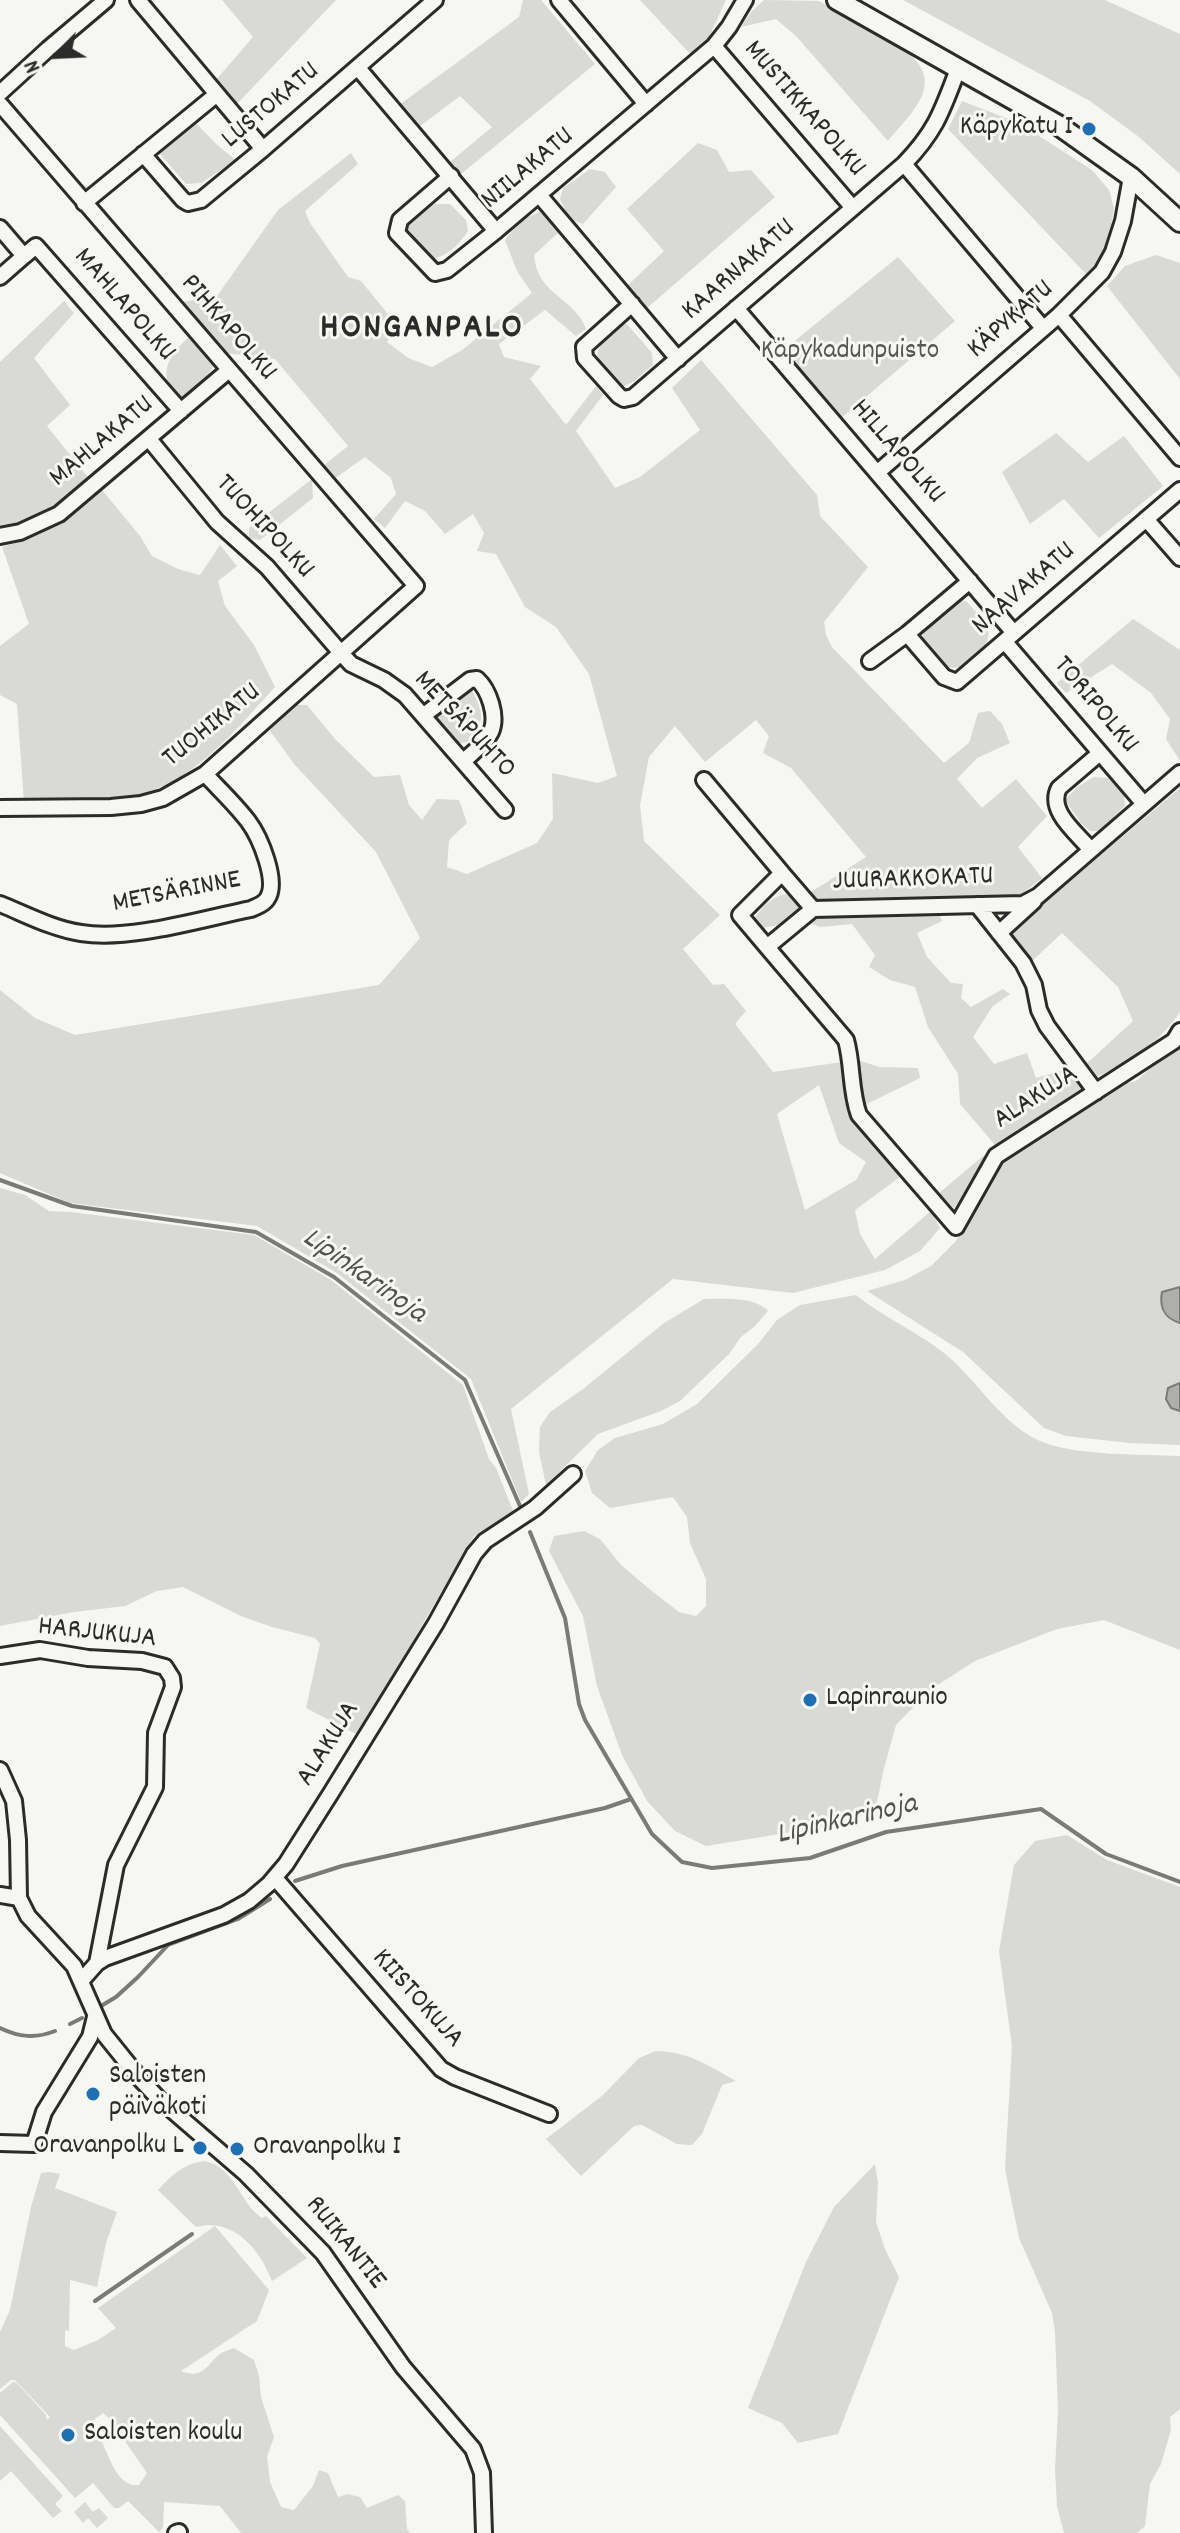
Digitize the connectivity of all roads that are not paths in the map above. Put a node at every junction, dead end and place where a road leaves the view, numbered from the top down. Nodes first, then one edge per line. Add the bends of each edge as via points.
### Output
1 (106, 0) edge
2 (138, 0) edge
3 (435, 0) edge
4 (559, 0) edge
5 (745, 0) edge
6 (837, 0) edge
7 (714, 46) junction
8 (358, 68) junction
9 (958, 69) junction
10 (0, 93) edge
11 (217, 94) junction
12 (0, 104) edge
13 (646, 104) junction
14 (263, 149) junction
15 (143, 154) junction
16 (904, 164) junction
17 (451, 176) junction
18 (1131, 177) junction
19 (540, 196) junction
20 (84, 203) junction
21 (853, 208) junction
22 (1180, 222) edge
23 (0, 228) edge
24 (496, 231) junction
25 (24, 256) junction
26 (0, 277) edge
27 (632, 304) junction
28 (736, 308) junction
29 (1059, 315) junction
30 (1043, 328) junction
31 (678, 359) junction
32 (229, 370) junction
33 (181, 411) junction
34 (149, 439) junction
35 (1180, 458) edge
36 (878, 472) junction
37 (1180, 490) edge
38 (1146, 519) junction
39 (0, 536) edge
40 (1180, 558) edge
41 (970, 581) junction
42 (416, 586) joint
43 (907, 634) junction
44 (1010, 637) junction
45 (341, 653) junction
46 (870, 661) dead end
47 (424, 715) junction
48 (1100, 753) junction
49 (464, 761) junction
50 (1180, 773) edge
51 (205, 774) junction
52 (704, 780) dead end
53 (1144, 804) junction
54 (0, 808) edge
55 (505, 810) dead end
56 (1091, 850) junction
57 (782, 873) junction
58 (1038, 896) junction
59 (0, 904) edge
60 (977, 905) junction
61 (813, 909) junction
62 (999, 933) junction
63 (767, 947) junction
64 (1177, 1036) edge
65 (1096, 1092) junction
66 (573, 1474) dead end
67 (0, 1656) edge
68 (0, 1770) edge
69 (275, 1878) junction
70 (0, 1895) edge
71 (19, 1898) junction
72 (97, 1963) junction
73 (82, 1980) junction
74 (95, 2017) junction
75 (549, 2114) dead end
76 (0, 2143) edge
77 (484, 2533) edge

1 - 10 street
2 - 11 street
3 - 8 street, LUSTOKATU
4 - 13 street
5 - 7 street, NIILAKATU
6 - 9 street
7 - 13 street, NIILAKATU
7 - 21 street, MUSTIKKAPOLKU
8 - 14 street, LUSTOKATU
8 - 17 street
9 - 16 street, KAARNAKATU via 935,127
9 - 18 street via 1058,125
11 - 14 street
11 - 15 street
12 - 20 street, PIHKAPOLKU
13 - 19 street, NIILAKATU
14 - 15 street, LUSTOKATU via 201,200 188,203
15 - 20 street
16 - 21 street, KAARNAKATU
16 - 30 street
17 - 24 street
17 - 24 street, NIILAKATU via 400,220 397,233 429,269 441,273
18 - 22 street
18 - 29 street, KÄPYKATU via 1113,252 1102,272
19 - 24 street, NIILAKATU
19 - 27 street
20 - 32 street, PIHKAPOLKU
21 - 28 street, KAARNAKATU
23 - 25 street
25 - 26 street
25 - 33 street, MAHLAPOLKU via 36,246
27 - 31 street
27 - 31 street, KAARNAKATU via 586,343 585,358 624,399
28 - 31 street, KAARNAKATU
28 - 36 street, HILLAPOLKU
29 - 30 street, KÄPYKATU
29 - 35 street
30 - 36 street, KÄPYKATU
32 - 33 street, MAHLAKATU
32 - 42 street, PIHKAPOLKU
33 - 34 street, MAHLAKATU
34 - 39 street, MAHLAKATU via 59,514
34 - 45 street, TUOHIPOLKU via 217,522 267,567
36 - 41 street, HILLAPOLKU
37 - 38 street, NAAVAKATU
38 - 40 street
38 - 44 street, NAAVAKATU
41 - 43 street
41 - 44 street, HILLAPOLKU
42 - 45 street, TUOHIKATU
43 - 44 street, NAAVAKATU via 944,677 957,682
43 - 46 street
44 - 48 street, TORIPOLKU
45 - 47 street, METSÄPUHTO via 405,695
45 - 51 street, TUOHIKATU
47 - 49 street, METSÄPUHTO
47 - 49 street via 470,680 484,686 493,718 491,732
48 - 53 street, TORIPOLKU
48 - 56 street via 1055,796 1058,810
49 - 55 street, METSÄPUHTO
50 - 53 street, JUURAKKOKATU
51 - 54 street, TUOHIKATU via 141,804
51 - 59 street, METSÄRINNE via 250,823 265,854 272,884 264,903 111,934 80,933
52 - 57 street
53 - 56 street, JUURAKKOKATU
56 - 58 street, JUURAKKOKATU
57 - 61 street
57 - 63 street via 740,915
58 - 60 street, JUURAKKOKATU via 1023,904
58 - 62 street
60 - 61 street, JUURAKKOKATU
60 - 62 street
61 - 63 street, JUURAKKOKATU
62 - 65 street via 1029,974 1047,1026
63 - 65 street, ALAKUJA via 846,1040 859,1115 956,1227 996,1156
64 - 65 street, ALAKUJA
66 - 69 street, ALAKUJA via 474,1554
67 - 72 street, HARJUKUJA via 40,1650 142,1661 165,1667 172,1678 156,1733 155,1787 116,1865
68 - 71 street via 17,1820
69 - 72 street, ALAKUJA via 224,1915
69 - 75 street, KIISTOKUJA via 441,2069
70 - 71 street
71 - 73 street, RUIKANTIE
72 - 73 street, ALAKUJA
73 - 74 street, RUIKANTIE
74 - 76 street via 90,2037 44,2112 34,2144
74 - 77 street, RUIKANTIE via 150,2090 256,2184 323,2253 403,2367 473,2449 483,2482

